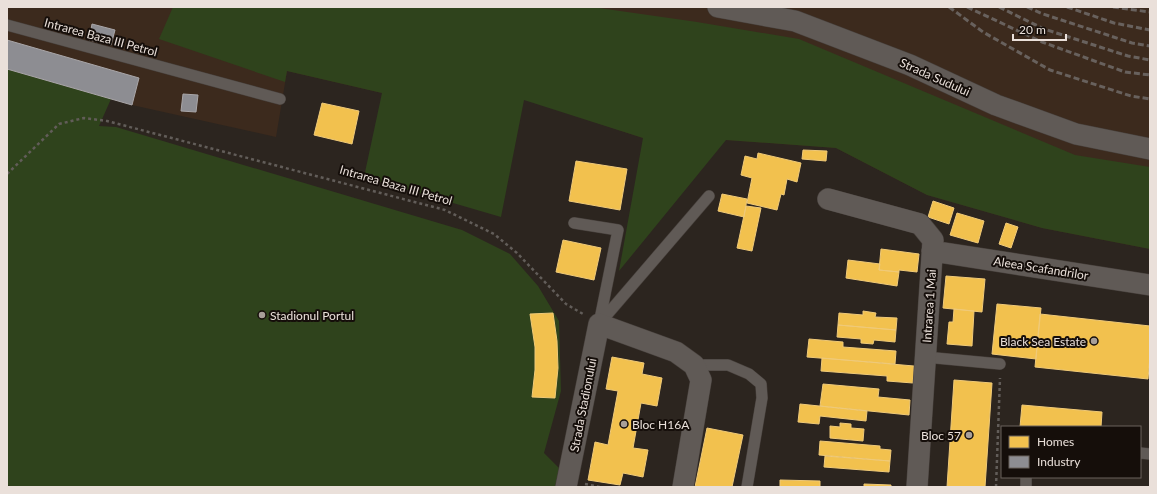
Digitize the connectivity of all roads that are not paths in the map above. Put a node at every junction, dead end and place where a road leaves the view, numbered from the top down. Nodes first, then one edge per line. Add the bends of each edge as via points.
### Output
1 (718, 7) edge
2 (7, 25) edge
3 (280, 99) dead end
4 (1150, 149) edge
5 (709, 196) dead end
6 (828, 199) dead end
7 (574, 223) dead end
8 (932, 252) junction
9 (1150, 285) edge
10 (599, 324) junction
11 (925, 357) junction
12 (1000, 364) road end
13 (694, 365) junction
14 (566, 487) edge
15 (683, 487) edge
16 (747, 487) edge
17 (917, 487) edge

1 - 4 street, Strada Sudului via 795,21 910,65 996,105 1076,134
2 - 3 lane, Intrarea Baza III Petrol
5 - 10 lane
6 - 8 street, Intrarea 1 Mai via 920,224 933,240
7 - 10 lane via 618,230
8 - 9 street, Aleea Scafandrilor
8 - 11 street, Intrarea 1 Mai
10 - 13 street via 676,352
10 - 14 street, Strada Stadionului
11 - 12 lane
11 - 17 street, Intrarea 1 Mai
13 - 15 street via 701,380
13 - 16 lane via 728,365 748,374 761,384 762,398

